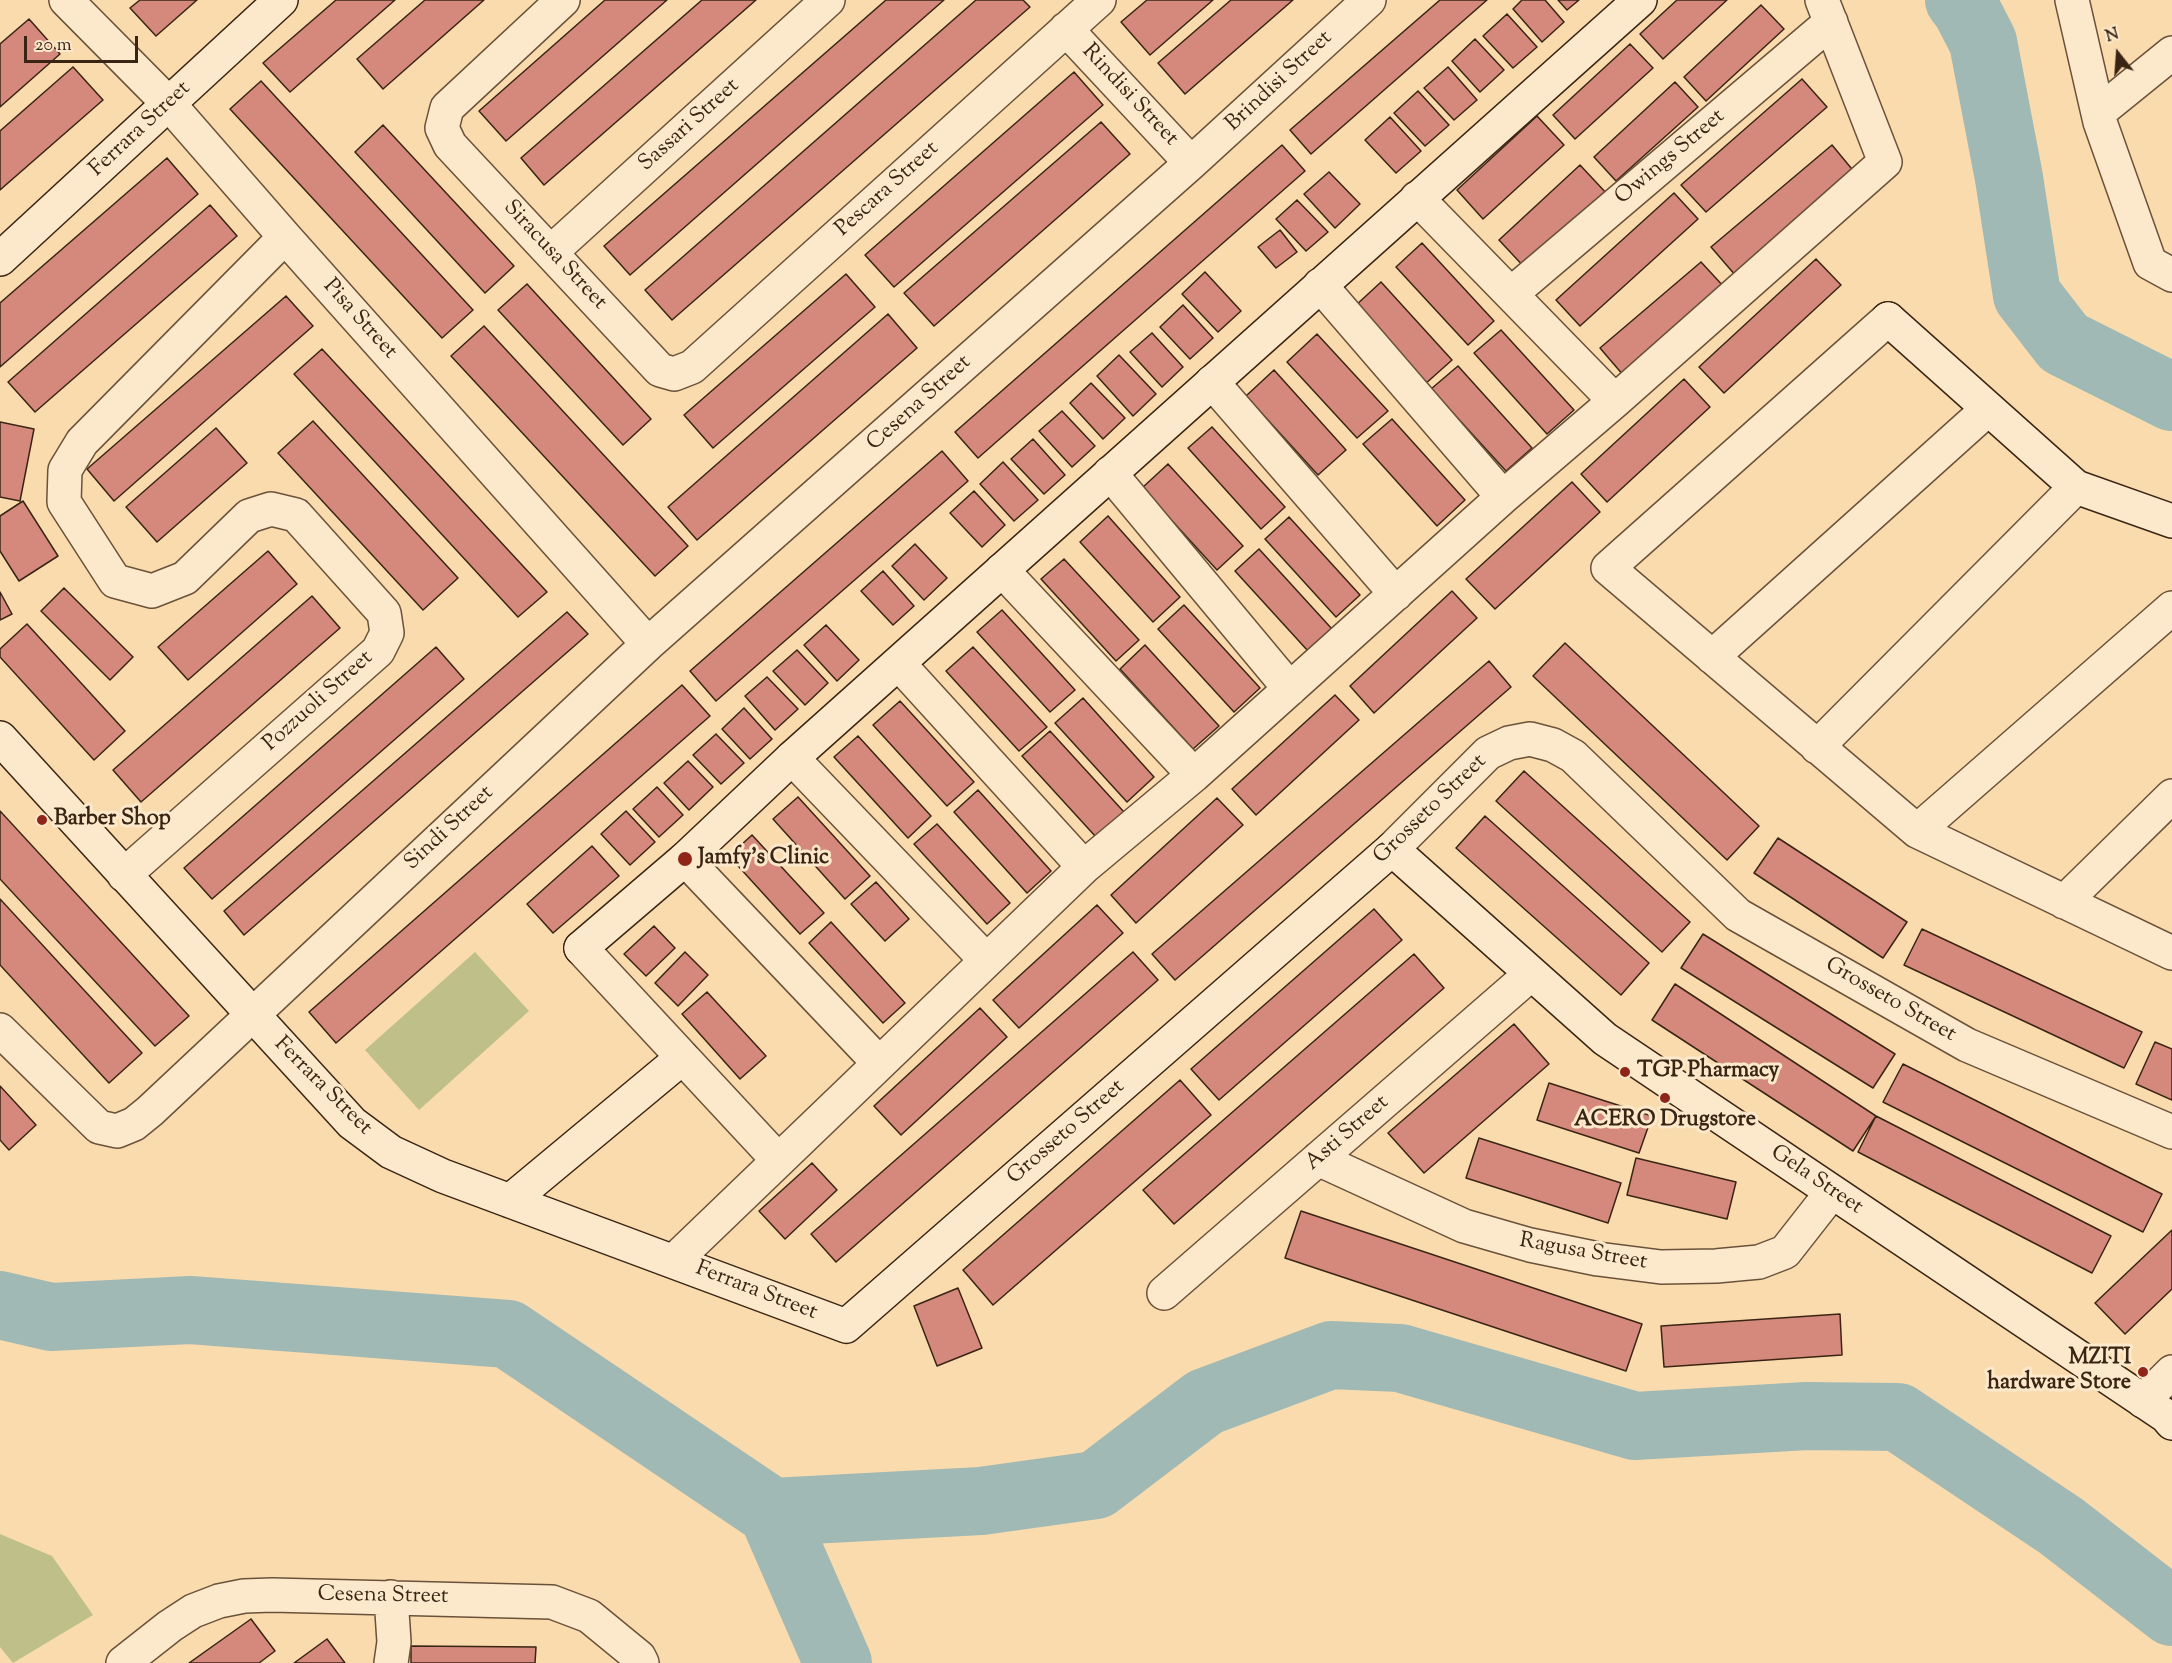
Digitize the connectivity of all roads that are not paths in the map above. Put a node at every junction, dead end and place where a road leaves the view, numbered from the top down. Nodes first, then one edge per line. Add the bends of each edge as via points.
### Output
1 (66, 0) edge
2 (281, 0) edge
3 (563, 0) edge
4 (828, 0) edge
5 (1099, 0) edge
6 (1369, 0) edge
7 (1640, 0) edge
8 (2072, 0) edge
9 (1826, 11) edge
10 (1066, 29) junction
11 (2172, 53) edge
12 (169, 104) junction
13 (2098, 113) junction
14 (1191, 163) junction
15 (1417, 198) junction
16 (285, 237) junction
17 (551, 252) junction
18 (0, 259) edge
19 (2165, 261) edge
20 (1320, 285) junction
21 (1511, 294) junction
22 (674, 374) joint
23 (1212, 382) junction
24 (1615, 401) junction
25 (1988, 409) junction
26 (1110, 473) junction
27 (2076, 487) junction
28 (1503, 497) junction
29 (2172, 521) edge
30 (1002, 570) junction
31 (1396, 594) junction
32 (2172, 608) edge
33 (648, 644) junction
34 (1712, 657) junction
35 (899, 664) junction
36 (1290, 689) junction
37 (0, 738) edge
38 (1817, 747) junction
39 (792, 758) junction
40 (1194, 775) junction
41 (2172, 796) edge
42 (1917, 831) junction
43 (1392, 849) junction
44 (685, 859) junction
45 (1083, 867) junction
46 (124, 875) junction
47 (2064, 902) junction
48 (2172, 952) edge
49 (986, 960) junction
50 (1531, 974) junction
51 (251, 1014) junction
52 (0, 1030) edge
53 (682, 1058) junction
54 (878, 1062) junction
55 (2172, 1132) edge
56 (1318, 1159) junction
57 (778, 1160) junction
58 (1832, 1192) junction
59 (510, 1201) junction
60 (674, 1261) junction
61 (1164, 1293) dead end
62 (846, 1326) joint
63 (2172, 1372) edge
64 (2142, 1401) junction
65 (2172, 1423) edge
66 (391, 1597) junction
67 (123, 1663) edge
68 (391, 1663) edge
69 (642, 1663) edge

1 - 12 street, Pisa Street
2 - 12 street, Ferrara Street
3 - 17 street, Siracusa Street via 447,108 442,128 450,146
4 - 17 street, Sassari Street
5 - 10 street, Pescara Street
6 - 14 street, Brindisi Street
7 - 15 street
8 - 13 street
9 - 21 street, Owings Street
9 - 24 street via 1885,162
10 - 14 street, Rindisi Street
10 - 22 street, Pescara Street via 692,367
11 - 13 street
12 - 16 street, Pisa Street
12 - 18 street, Ferrara Street
13 - 19 street
14 - 33 street, Cesena Street
15 - 20 street
15 - 21 street
16 - 33 street, Pisa Street
16 - 46 street, Pozzuoli Street via 82,442 65,470 64,502 114,581 152,591 184,578 249,516 271,509 296,515 384,613 387,633 378,651
17 - 22 street, Siracusa Street via 660,370
20 - 23 street
20 - 28 street
21 - 24 street
23 - 26 street
23 - 31 street
24 - 28 street
25 - 27 street
25 - 34 street
25 - 34 street via 1888,319 1608,568
26 - 30 street
26 - 36 street
27 - 29 street
27 - 38 street
28 - 31 street
30 - 35 street
30 - 40 street
31 - 36 street
32 - 42 street
33 - 51 street, Sindi Street
34 - 38 street
35 - 39 street
35 - 45 street
36 - 40 street
37 - 46 street, Ferrara Street
38 - 42 street
39 - 44 street
39 - 49 street
40 - 45 street
41 - 47 street
42 - 47 street
43 - 50 street, Gela Street
43 - 55 street, Grosseto Street via 1488,753 1509,742 1530,740 1554,745 1574,756 1738,915 1967,1045
43 - 62 street, Grosseto Street
44 - 53 street via 581,948
44 - 54 street
45 - 49 street
46 - 51 street, Ferrara Street
47 - 48 street
49 - 54 street
50 - 56 street, Asti Street
50 - 58 street, Gela Street via 1605,1039
51 - 52 street via 150,1111 117,1131 99,1126
51 - 59 street, Ferrara Street via 352,1123 391,1152
53 - 57 street
53 - 59 street
54 - 57 street
56 - 58 street, Ragusa Street via 1464,1226 1530,1245 1661,1267 1760,1262 1785,1252
56 - 61 street, Asti Street
57 - 60 street
58 - 64 street, Gela Street
59 - 60 street, Ferrara Street
60 - 62 street, Ferrara Street
63 - 64 street
64 - 65 street, Gela Street
66 - 67 street, Cesena Street via 272,1595 219,1601 177,1621
66 - 68 street
66 - 69 street, Cesena Street via 552,1602 589,1616

